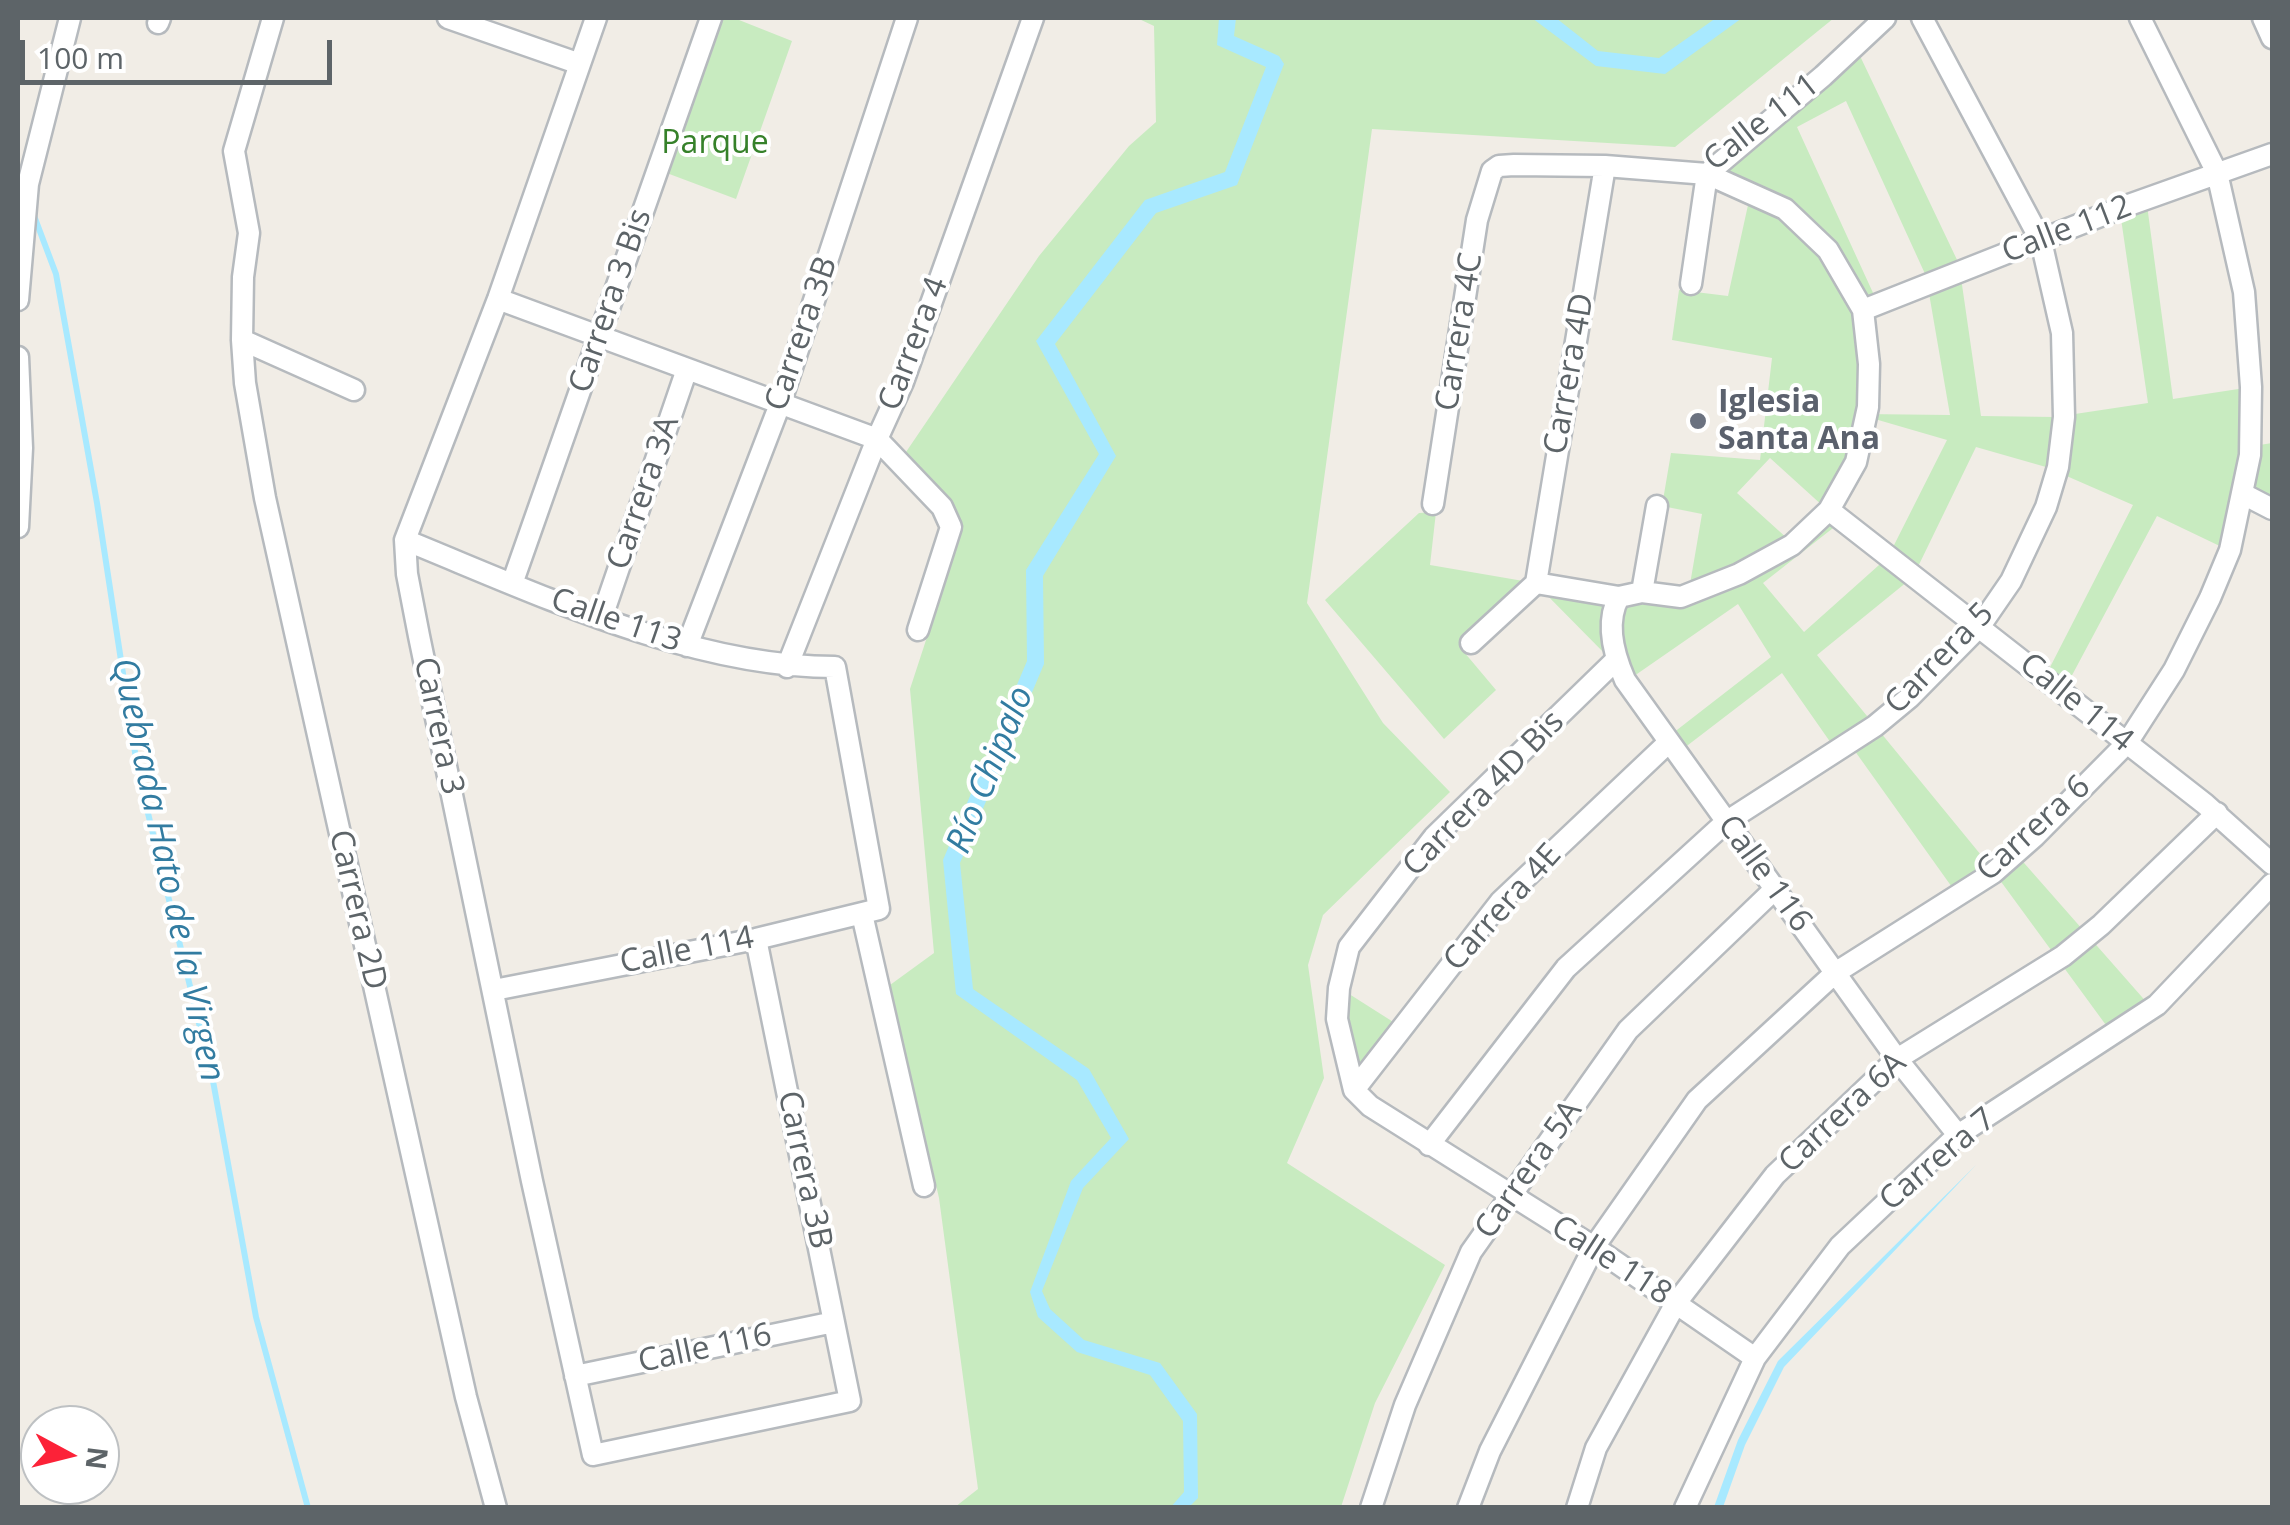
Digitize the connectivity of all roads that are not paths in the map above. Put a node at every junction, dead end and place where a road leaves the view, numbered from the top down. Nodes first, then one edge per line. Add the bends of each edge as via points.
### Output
1 (70, 18) edge
2 (273, 18) edge
3 (448, 18) edge
4 (596, 18) edge
5 (710, 18) edge
6 (906, 18) edge
7 (1033, 18) edge
8 (1885, 18) edge
9 (1922, 18) edge
10 (2140, 18) edge
11 (2263, 18) edge
12 (2272, 38) edge
13 (580, 64) junction
14 (2272, 154) edge
15 (1498, 166) joint
16 (1605, 166) junction
17 (2217, 173) junction
18 (1707, 174) junction
19 (2041, 241) junction
20 (1692, 284) dead end
21 (18, 300) edge
22 (498, 300) junction
23 (1864, 310) junction
24 (598, 336) junction
25 (242, 340) junction
26 (18, 357) edge
27 (687, 370) junction
28 (354, 390) dead end
29 (780, 404) junction
30 (876, 439) junction
31 (2272, 451) edge
32 (2250, 455) junction
33 (2243, 494) junction
34 (1433, 504) dead end
35 (1656, 506) dead end
36 (2272, 509) edge
37 (1828, 510) junction
38 (18, 526) edge
39 (406, 540) junction
40 (1536, 583) junction
41 (512, 584) junction
42 (1642, 592) junction
43 (1618, 596) junction
44 (602, 616) junction
45 (1980, 626) junction
46 (918, 630) dead end
47 (1471, 643) dead end
48 (687, 646) junction
49 (1616, 660) junction
50 (787, 667) junction
51 (1669, 742) junction
52 (2127, 744) junction
53 (2216, 814) junction
54 (1726, 822) junction
55 (2272, 864) edge
56 (2272, 884) edge
57 (1775, 889) junction
58 (871, 911) junction
59 (756, 939) junction
60 (1835, 972) junction
61 (494, 990) junction
62 (1897, 1059) junction
63 (1354, 1090) junction
64 (1958, 1135) junction
65 (1429, 1145) junction
66 (924, 1186) dead end
67 (1509, 1196) junction
68 (1594, 1247) junction
69 (1676, 1303) junction
70 (834, 1322) junction
71 (1755, 1358) junction
72 (575, 1376) junction
73 (593, 1455) joint
74 (496, 1508) edge
75 (1372, 1508) edge
76 (1468, 1508) edge
77 (1577, 1508) edge
78 (1685, 1508) edge

1 - 21 street via 28,184
2 - 25 street, Carrera 2D via 234,151 250,233
3 - 13 street
4 - 13 street, Carrera 3
5 - 24 street, Carrera 3 Bis
6 - 29 street, Carrera 3B
7 - 30 street, Carrera 4 via 903,382
8 - 18 street, Calle 111
9 - 19 street, Carrera 5
10 - 17 street, Carrera 6
11 - 12 street
13 - 22 street, Carrera 3
14 - 17 street, Calle 112
15 - 16 street, Calle 111
15 - 34 street, Carrera 4C via 1486,181 1477,220
16 - 18 street, Calle 111
16 - 40 street, Carrera 4D
17 - 19 street, Calle 112
17 - 32 street, Carrera 6 via 2244,292
18 - 20 street
18 - 23 street via 1785,209 1828,250
19 - 23 street, Calle 112
19 - 45 street, Carrera 5 via 2062,333 2058,467 2012,581
22 - 24 street
22 - 39 street, Carrera 3
23 - 37 street via 1867,423 1856,462
24 - 27 street
24 - 41 street, Carrera 3 Bis
25 - 28 street
25 - 74 street, Carrera 2D via 265,498
26 - 38 street
27 - 29 street
27 - 44 street, Carrera 3A
29 - 30 street
29 - 48 street, Carrera 3B
30 - 46 street via 942,507 952,527
30 - 50 street, Carrera 4
31 - 32 street
32 - 33 street, Carrera 6
33 - 36 street
33 - 52 street, Carrera 6 via 2210,598
35 - 42 street
37 - 42 street via 1792,545 1739,574 1681,597
37 - 45 street, Calle 114
39 - 41 street, Calle 113
39 - 61 street, Carrera 3 via 410,589
40 - 43 street
40 - 47 street
41 - 44 street, Calle 113
42 - 43 street
43 - 49 street, Calle 116 via 1612,608
44 - 48 street, Calle 113
45 - 52 street, Calle 114
45 - 54 street, Carrera 5 via 1874,726
48 - 50 street, Calle 113
49 - 51 street, Calle 116
49 - 63 street, Carrera 4D Bis via 1434,837 1349,947 1337,1019
50 - 58 street, Calle 113 via 836,667
51 - 54 street, Calle 116
51 - 63 street, Carrera 4E via 1500,901
52 - 53 street, Calle 114
52 - 60 street, Carrera 6 via 1993,872
53 - 55 street, Calle 114
53 - 62 street, Carrera 6A via 2063,956
54 - 57 street, Calle 116
54 - 65 street, Carrera 5 via 1566,968
56 - 64 street, Carrera 7 via 2157,1006
57 - 60 street, Calle 116
57 - 67 street, Carrera 5A via 1628,1030
58 - 59 street, Calle 114
58 - 66 street
59 - 61 street, Calle 114
59 - 70 street, Carrera 3B
60 - 62 street, Calle 116
60 - 68 street, Carrera 6 via 1697,1100
61 - 72 street, Carrera 3
62 - 64 street, Calle 116
62 - 69 street, Carrera 6A via 1775,1175
63 - 65 street, Calle 118
64 - 71 street, Carrera 7 via 1840,1246
65 - 67 street, Calle 118
67 - 68 street, Calle 118
67 - 75 street, Carrera 5A via 1471,1252 1405,1405
68 - 69 street, Calle 118
68 - 76 street, Carrera 6
69 - 71 street, Calle 118
69 - 77 street, Carrera 6A via 1596,1448
70 - 72 street, Calle 116
70 - 73 street, Carrera 3B via 850,1401
71 - 78 street, Carrera 7
72 - 73 street, Carrera 3

